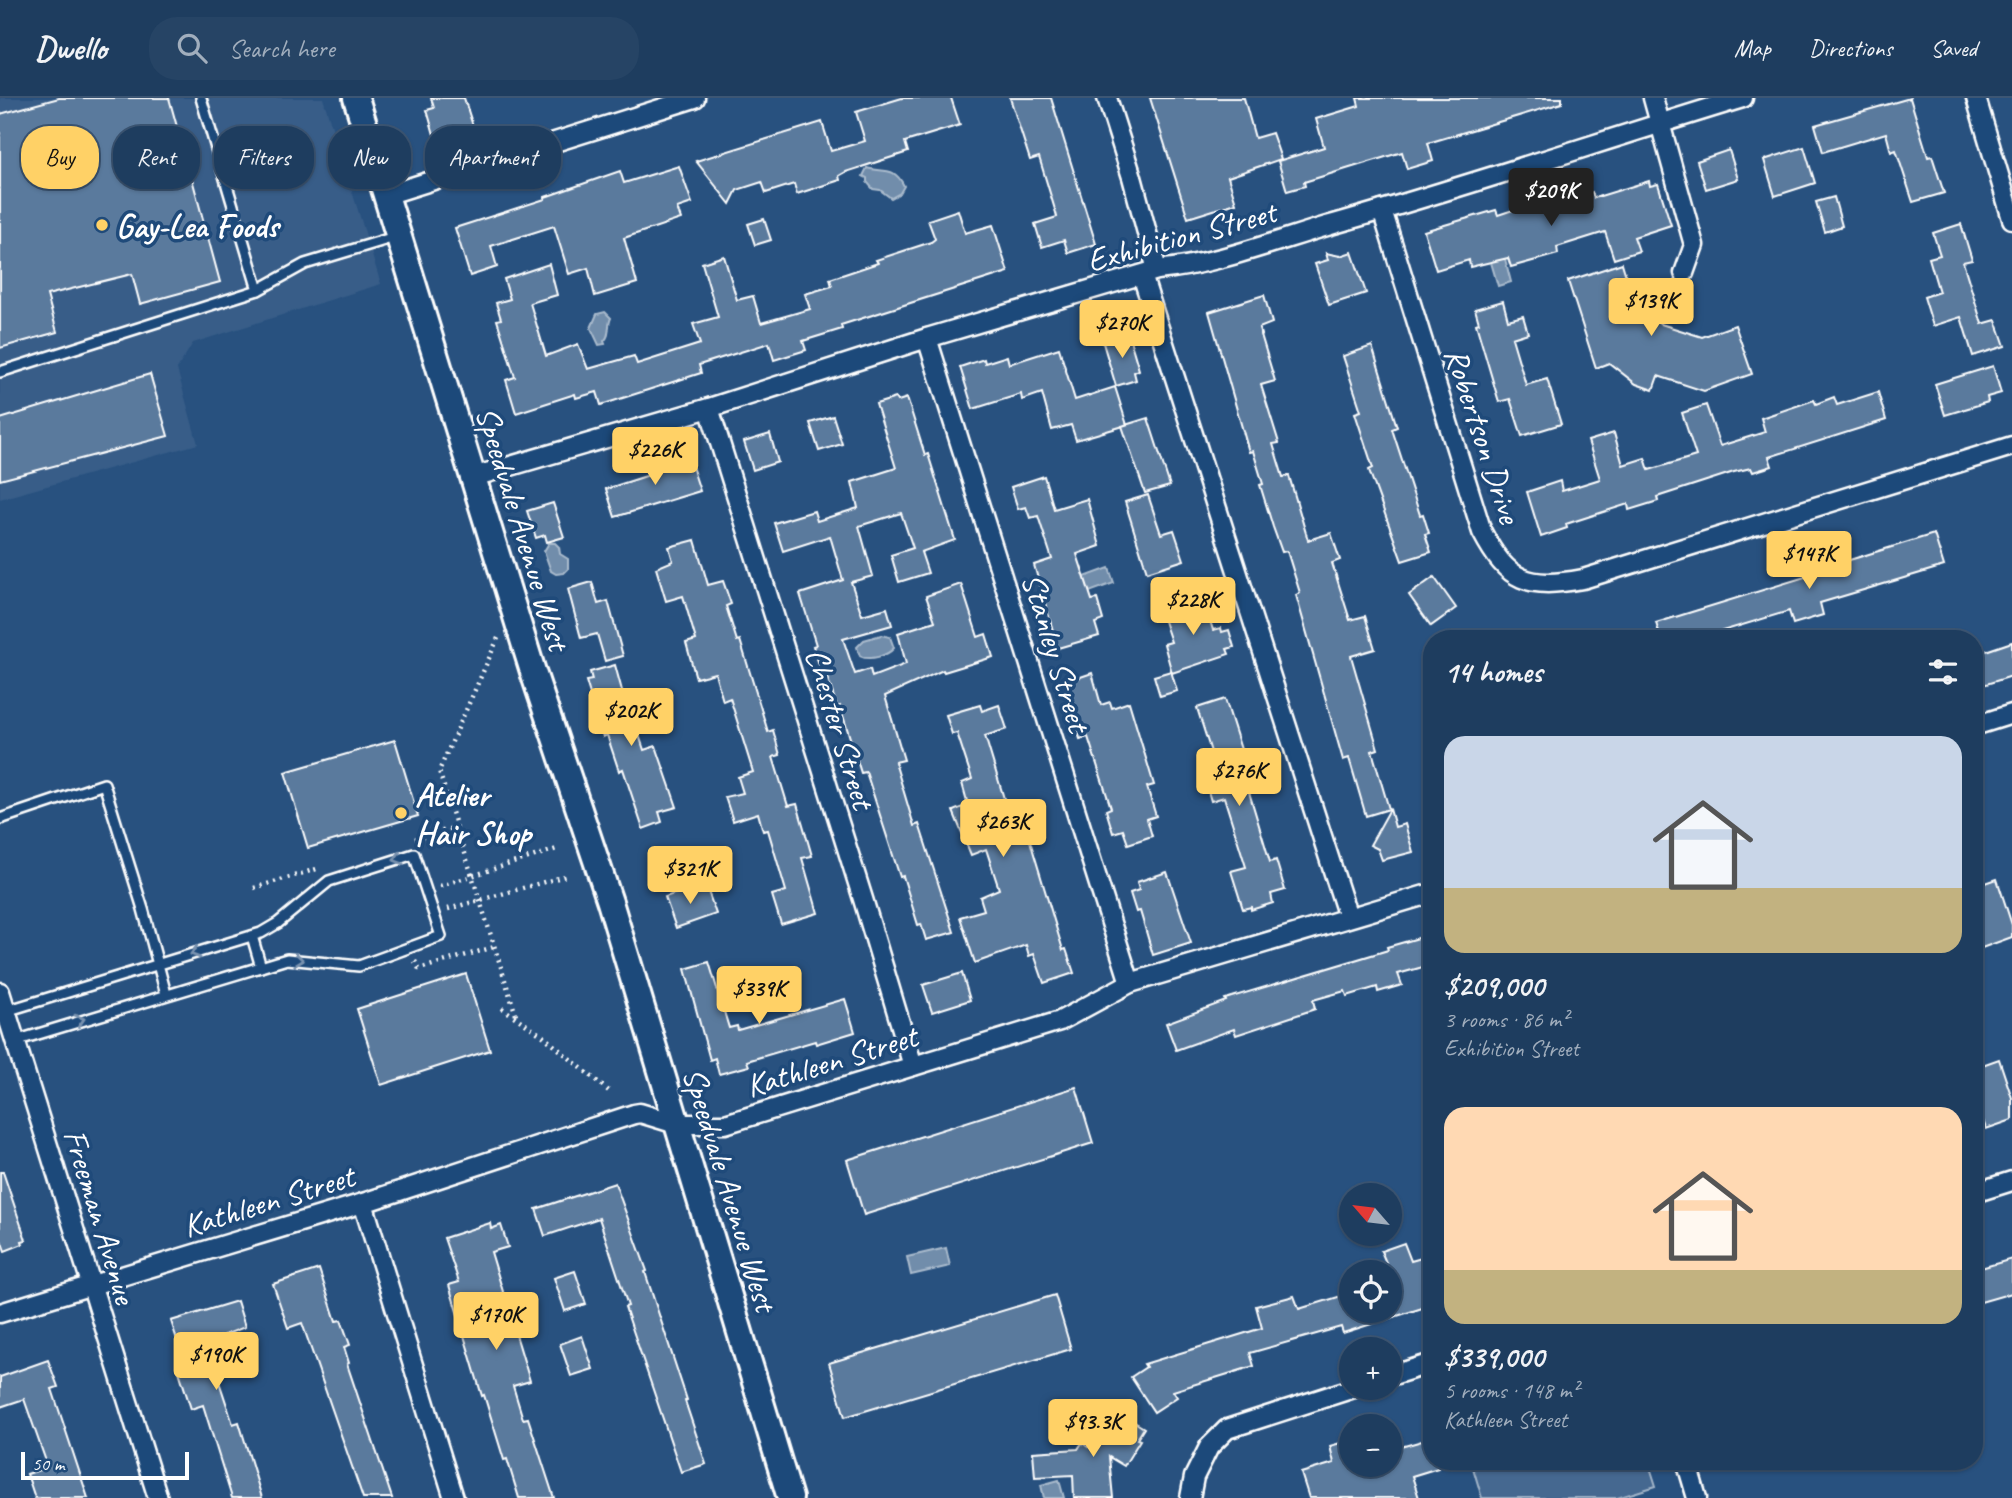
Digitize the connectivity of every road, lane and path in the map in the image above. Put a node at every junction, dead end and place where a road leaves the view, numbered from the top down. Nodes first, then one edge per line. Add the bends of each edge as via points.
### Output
1 (201, 98) edge
2 (356, 98) edge
3 (695, 98) edge
4 (1107, 98) edge
5 (1653, 98) edge
6 (1742, 98) edge
7 (1976, 98) edge
8 (1660, 122) junction
9 (386, 195) junction
10 (1382, 210) junction
11 (2012, 219) edge
12 (400, 235) junction
13 (1149, 272) junction
14 (1684, 273) dead end
15 (258, 290) junction
16 (927, 338) junction
17 (0, 372) edge
18 (709, 408) junction
19 (2012, 446) edge
20 (473, 477) junction
21 (513, 606) junction
22 (2012, 714) edge
23 (1983, 723) edge
24 (0, 819) edge
25 (560, 848) dead end
26 (569, 875) dead end
27 (472, 877) junction
28 (426, 891) junction
29 (1423, 896) edge
30 (480, 900) junction
31 (434, 913) junction
32 (1348, 917) junction
33 (252, 936) junction
34 (494, 947) junction
35 (409, 948) junction
36 (157, 964) junction
37 (261, 967) junction
38 (1130, 983) junction
39 (0, 992) edge
40 (166, 994) junction
41 (502, 1008) dead end
42 (6, 1010) junction
43 (517, 1018) junction
44 (15, 1041) junction
45 (913, 1066) junction
46 (611, 1093) dead end
47 (676, 1124) junction
48 (2012, 1181) edge
49 (1983, 1190) edge
50 (363, 1203) junction
51 (91, 1283) junction
52 (0, 1313) edge
53 (1423, 1366) edge
54 (1402, 1372) edge
55 (1339, 1393) edge
56 (1689, 1470) edge
57 (158, 1498) edge
58 (454, 1498) edge
59 (790, 1498) edge
60 (1190, 1498) edge
61 (1697, 1498) edge

1 - 15 lane
2 - 9 main road, Speedvale Avenue West
3 - 9 street
4 - 13 street via 1132,177
5 - 8 street
6 - 8 street, Exhibition Street
7 - 11 street
8 - 10 street, Exhibition Street
8 - 14 street via 1694,245
9 - 12 main road, Speedvale Avenue West
10 - 13 street, Exhibition Street via 1242,251
10 - 19 street, Robertson Drive via 1482,531 1510,572 1529,580 1550,585 1583,579
12 - 15 lane via 305,264
12 - 20 main road, Speedvale Avenue West
13 - 16 street, Exhibition Street
13 - 32 street
15 - 17 lane
16 - 18 street, Exhibition Street
16 - 38 street, Stanley Street
18 - 20 street, Exhibition Street
18 - 45 street, Chester Street
20 - 21 main road, Speedvale Avenue West
21 - 27 path via 439,771
21 - 47 main road, Speedvale Avenue West via 610,902
22 - 23 street
24 - 36 lane via 104,785
25 - 27 path
26 - 30 path
27 - 28 path
27 - 30 path
28 - 31 lane
28 -> 33 lane via 414,854 329,881 278,923
29 - 32 street, Kathleen Street
30 - 31 path
30 - 34 path
31 - 35 lane via 441,936
32 - 38 street, Kathleen Street
33 -> 36 lane
33 - 37 lane
34 - 35 path via 419,969
34 - 43 path
37 -> 35 lane via 287,959 359,966
36 - 40 lane
36 - 42 lane
37 - 40 lane
38 - 45 street, Kathleen Street via 1060,1021
39 - 42 street, Freeman Avenue
44 -> 40 lane
41 - 43 path
42 - 44 street, Freeman Avenue
43 - 46 path
44 - 51 street, Freeman Avenue
45 - 47 street, Kathleen Street via 724,1124
47 - 50 street, Kathleen Street via 634,1114
47 - 59 main road, Speedvale Avenue West
48 - 49 street
50 - 51 street, Kathleen Street
50 - 58 street
51 - 52 street, Kathleen Street
51 - 57 street, Freeman Avenue
53 - 54 street
55 - 60 street via 1227,1429 1209,1447 1194,1477
56 - 61 street

